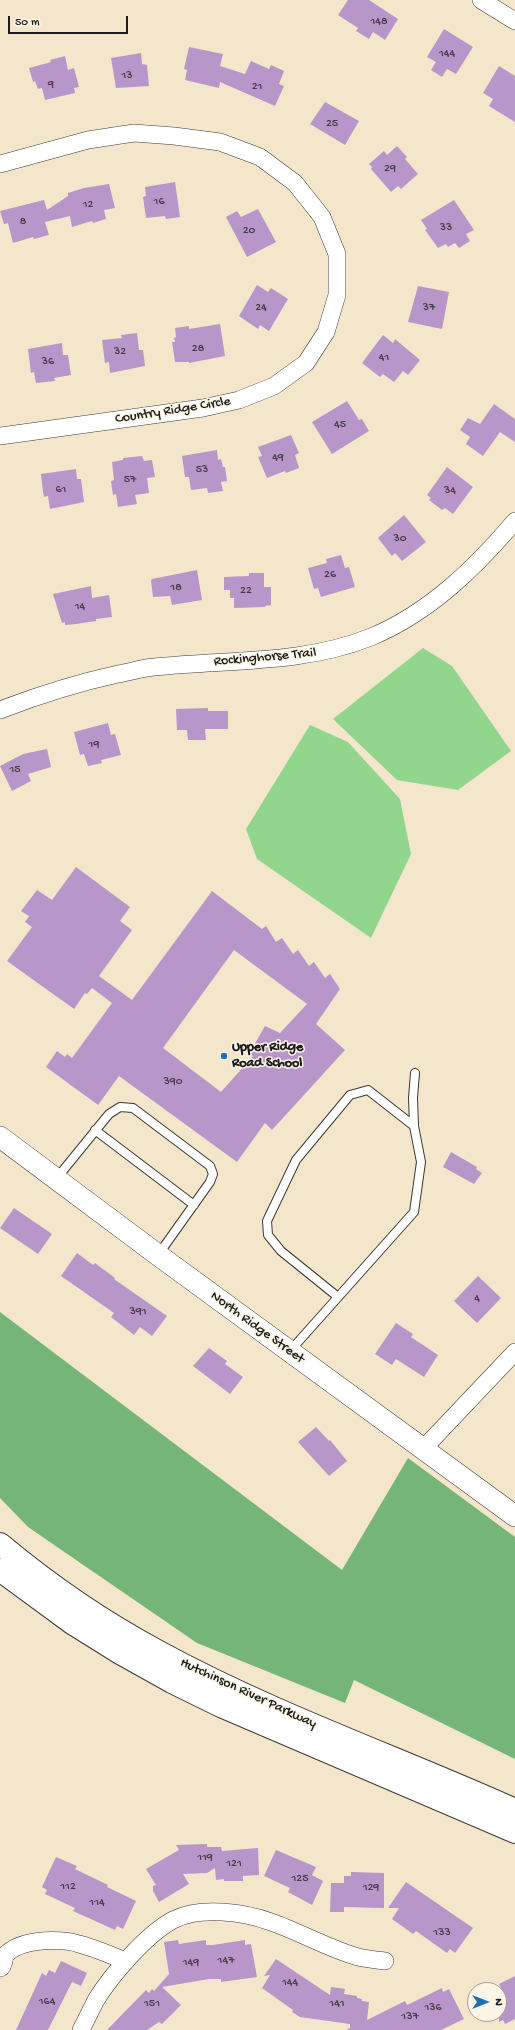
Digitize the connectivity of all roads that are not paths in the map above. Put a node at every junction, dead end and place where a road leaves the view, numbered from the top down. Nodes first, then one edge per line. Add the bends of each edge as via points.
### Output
1 (481, 0) edge
2 (515, 21) edge
3 (0, 164) edge
4 (0, 436) edge
5 (515, 521) edge
6 (0, 710) edge
7 (415, 1073) dead end
8 (414, 1126) junction
9 (94, 1130) junction
10 (0, 1138) edge
11 (55, 1180) junction
12 (194, 1205) junction
13 (158, 1255) junction
14 (338, 1297) junction
15 (290, 1352) junction
16 (515, 1352) edge
17 (423, 1449) junction
18 (515, 1516) edge
19 (0, 1531) edge
20 (0, 1544) edge
21 (0, 1570) edge
22 (0, 1578) edge
23 (55, 1599) junction
24 (515, 1810) edge
25 (515, 1832) edge
26 (126, 1961) junction
27 (386, 1961) dead end
28 (1, 1964) edge
29 (81, 2030) edge

1 - 2 street
3 - 4 street, Country Ridge Circle via 88,140 134,133 220,142 260,157 295,183 322,217 337,254 337,295 326,332 306,363 274,386 239,400 202,408
5 - 6 street, Rockinghorse Trail via 482,559 450,588 411,615 371,637 329,651 287,658 152,667 74,684
7 - 8 lane
8 - 14 lane via 421,1162 414,1212
8 - 14 lane via 368,1090 350,1095 296,1160 267,1221 268,1234 281,1251
9 - 11 lane
9 - 12 lane
9 - 12 lane via 109,1114 120,1107 133,1108 210,1166 213,1174 210,1182
10 - 11 street, North Ridge Street
11 - 13 street, North Ridge Street
12 - 13 lane
13 - 15 street, North Ridge Street
14 - 15 lane
15 - 17 street, North Ridge Street
16 - 17 street
17 - 18 street, North Ridge Street
19 - 23 highway
20 - 23 highway, Hutchinson River Parkway
21 - 23 highway, Hutchinson River Parkway
22 - 23 highway
23 - 24 highway, Hutchinson River Parkway via 212,1679
23 - 25 highway, Hutchinson River Parkway via 120,1654 217,1704
26 - 27 street via 156,1931 174,1920 188,1914 220,1912 271,1922 358,1957
26 - 28 street via 78,1943 45,1941 21,1944 12,1949
26 - 29 street via 96,2000

